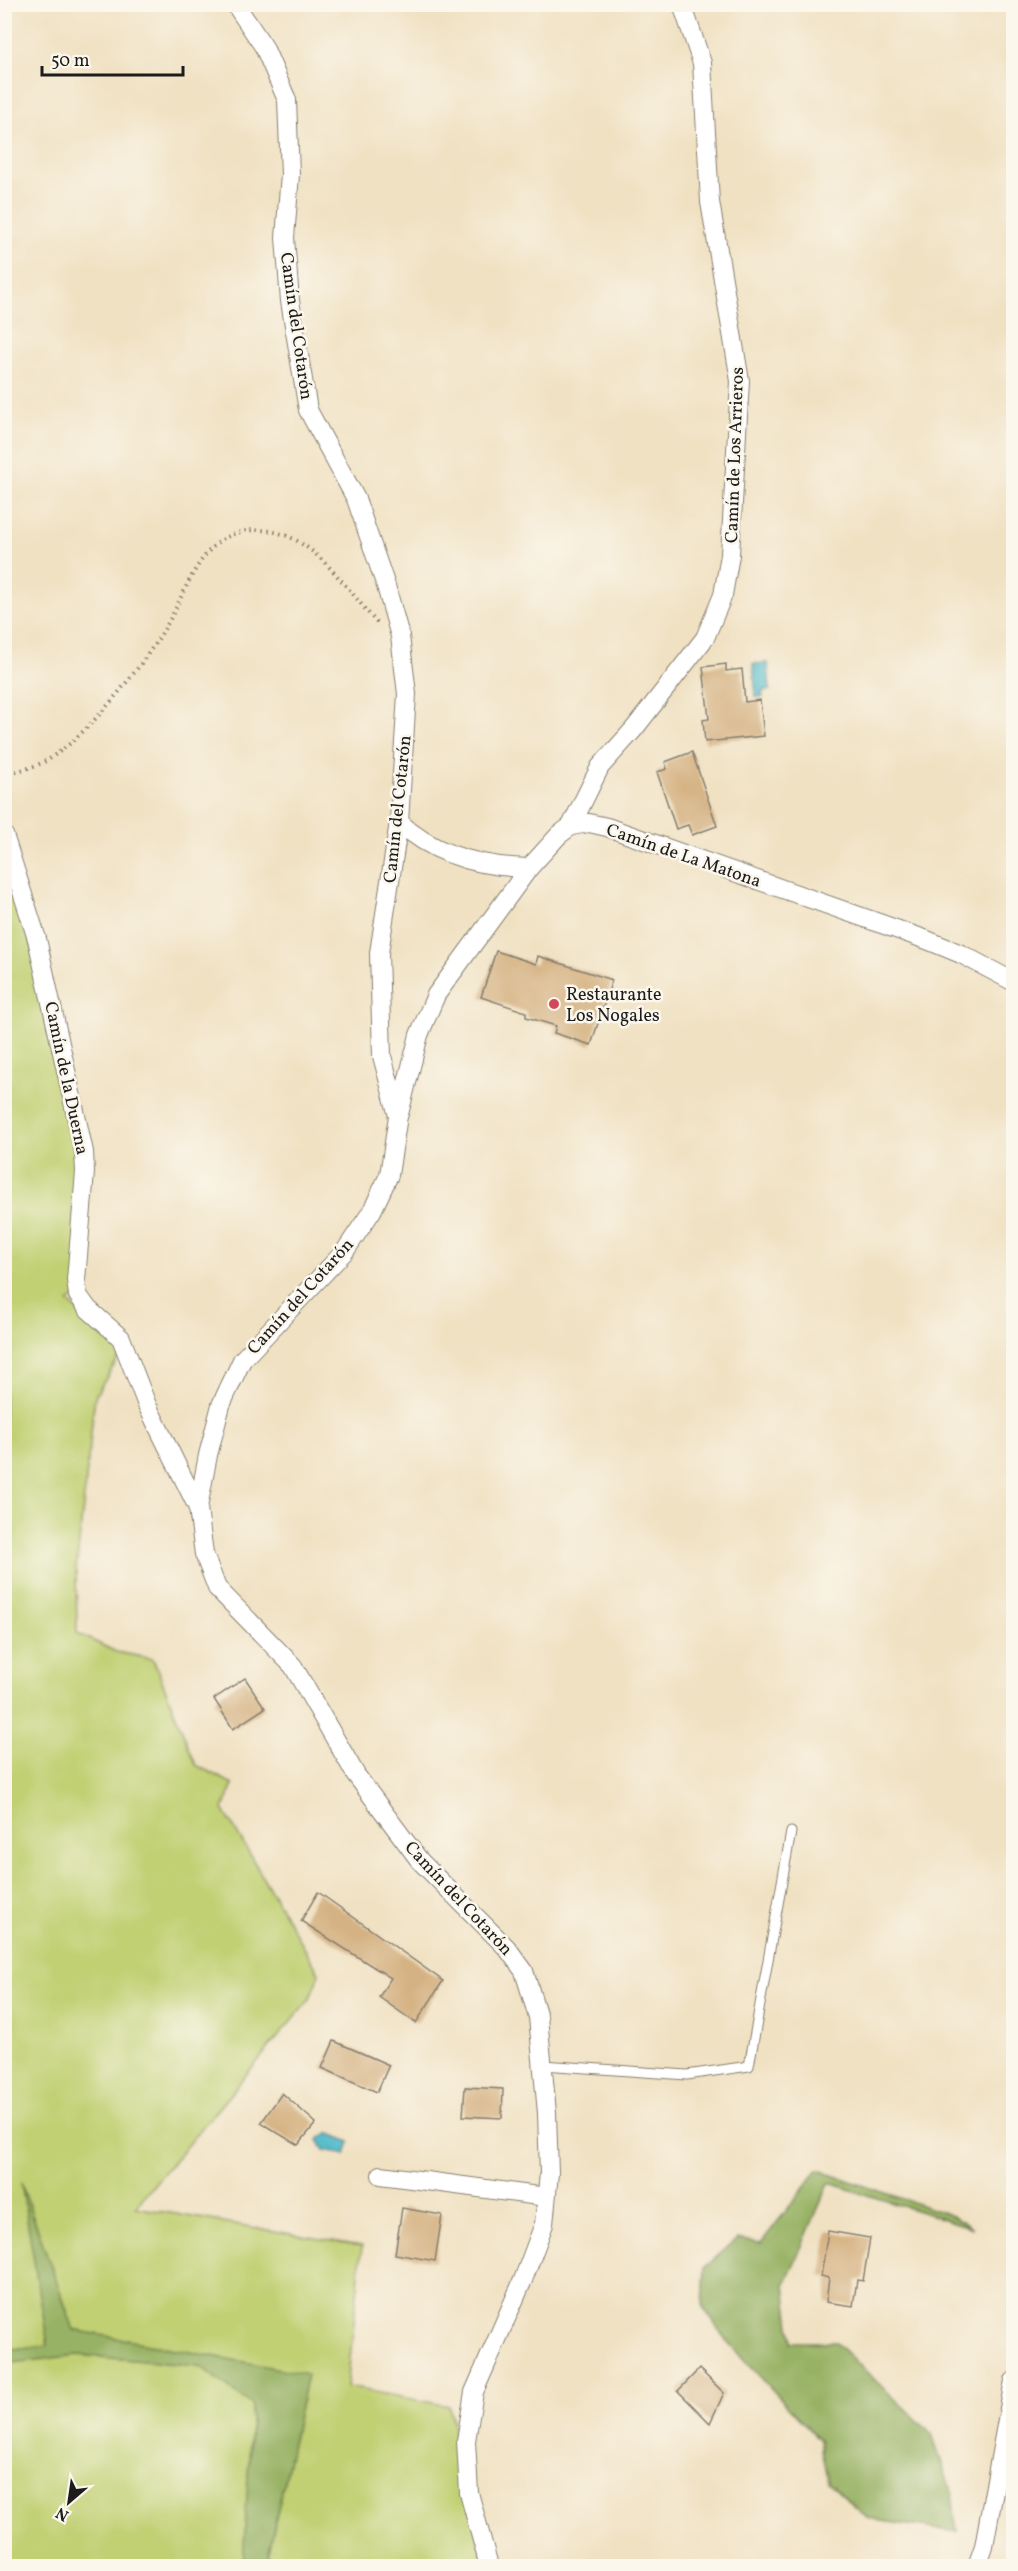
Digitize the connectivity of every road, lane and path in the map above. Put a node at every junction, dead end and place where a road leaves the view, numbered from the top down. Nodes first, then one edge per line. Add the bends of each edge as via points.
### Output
1 (235, 4) edge
2 (681, 4) edge
3 (400, 636) junction
4 (4, 774) edge
5 (399, 822) junction
6 (571, 826) junction
7 (4, 835) edge
8 (529, 868) junction
9 (1014, 982) edge
10 (398, 1116) junction
11 (198, 1508) junction
12 (790, 1832) dead end
13 (543, 2065) junction
14 (381, 2175) dead end
15 (546, 2197) junction
16 (1014, 2381) edge
17 (489, 2566) edge
18 (977, 2566) edge

1 - 3 street, Camín del Cotarón via 264,47 287,100 290,174 285,238 290,301 308,410 356,499
2 - 6 street, Camín de Los Arrieros via 702,63 711,202 740,381 730,555 723,595 705,638 600,767
3 - 4 path via 379,624 302,543 256,528 231,536 203,557 164,629 82,734 45,761
3 - 5 street, Camín del Cotarón via 407,694
5 - 8 street via 440,851 468,861
5 - 10 street, Camín del Cotarón via 379,953 382,1056
6 - 8 street
6 - 9 street, Camín de La Matona via 589,824 618,831 927,940
7 - 11 street, Camín de la Duerna via 37,939 84,1152 78,1295 121,1338 147,1405
8 - 10 street via 436,995 419,1035
10 - 11 street, Camín del Cotarón via 389,1175 372,1211 345,1251 242,1360 221,1405
11 - 13 street, Camín del Cotarón via 204,1554 217,1588 293,1666 356,1774 420,1861 507,1948 524,1971 538,2017
12 - 13 lane via 749,2066 687,2075
13 - 15 street, Camín del Cotarón via 549,2173
14 - 15 street
15 - 17 street, Camín del Cotarón via 544,2224 474,2392 466,2441 469,2493
16 - 18 street

